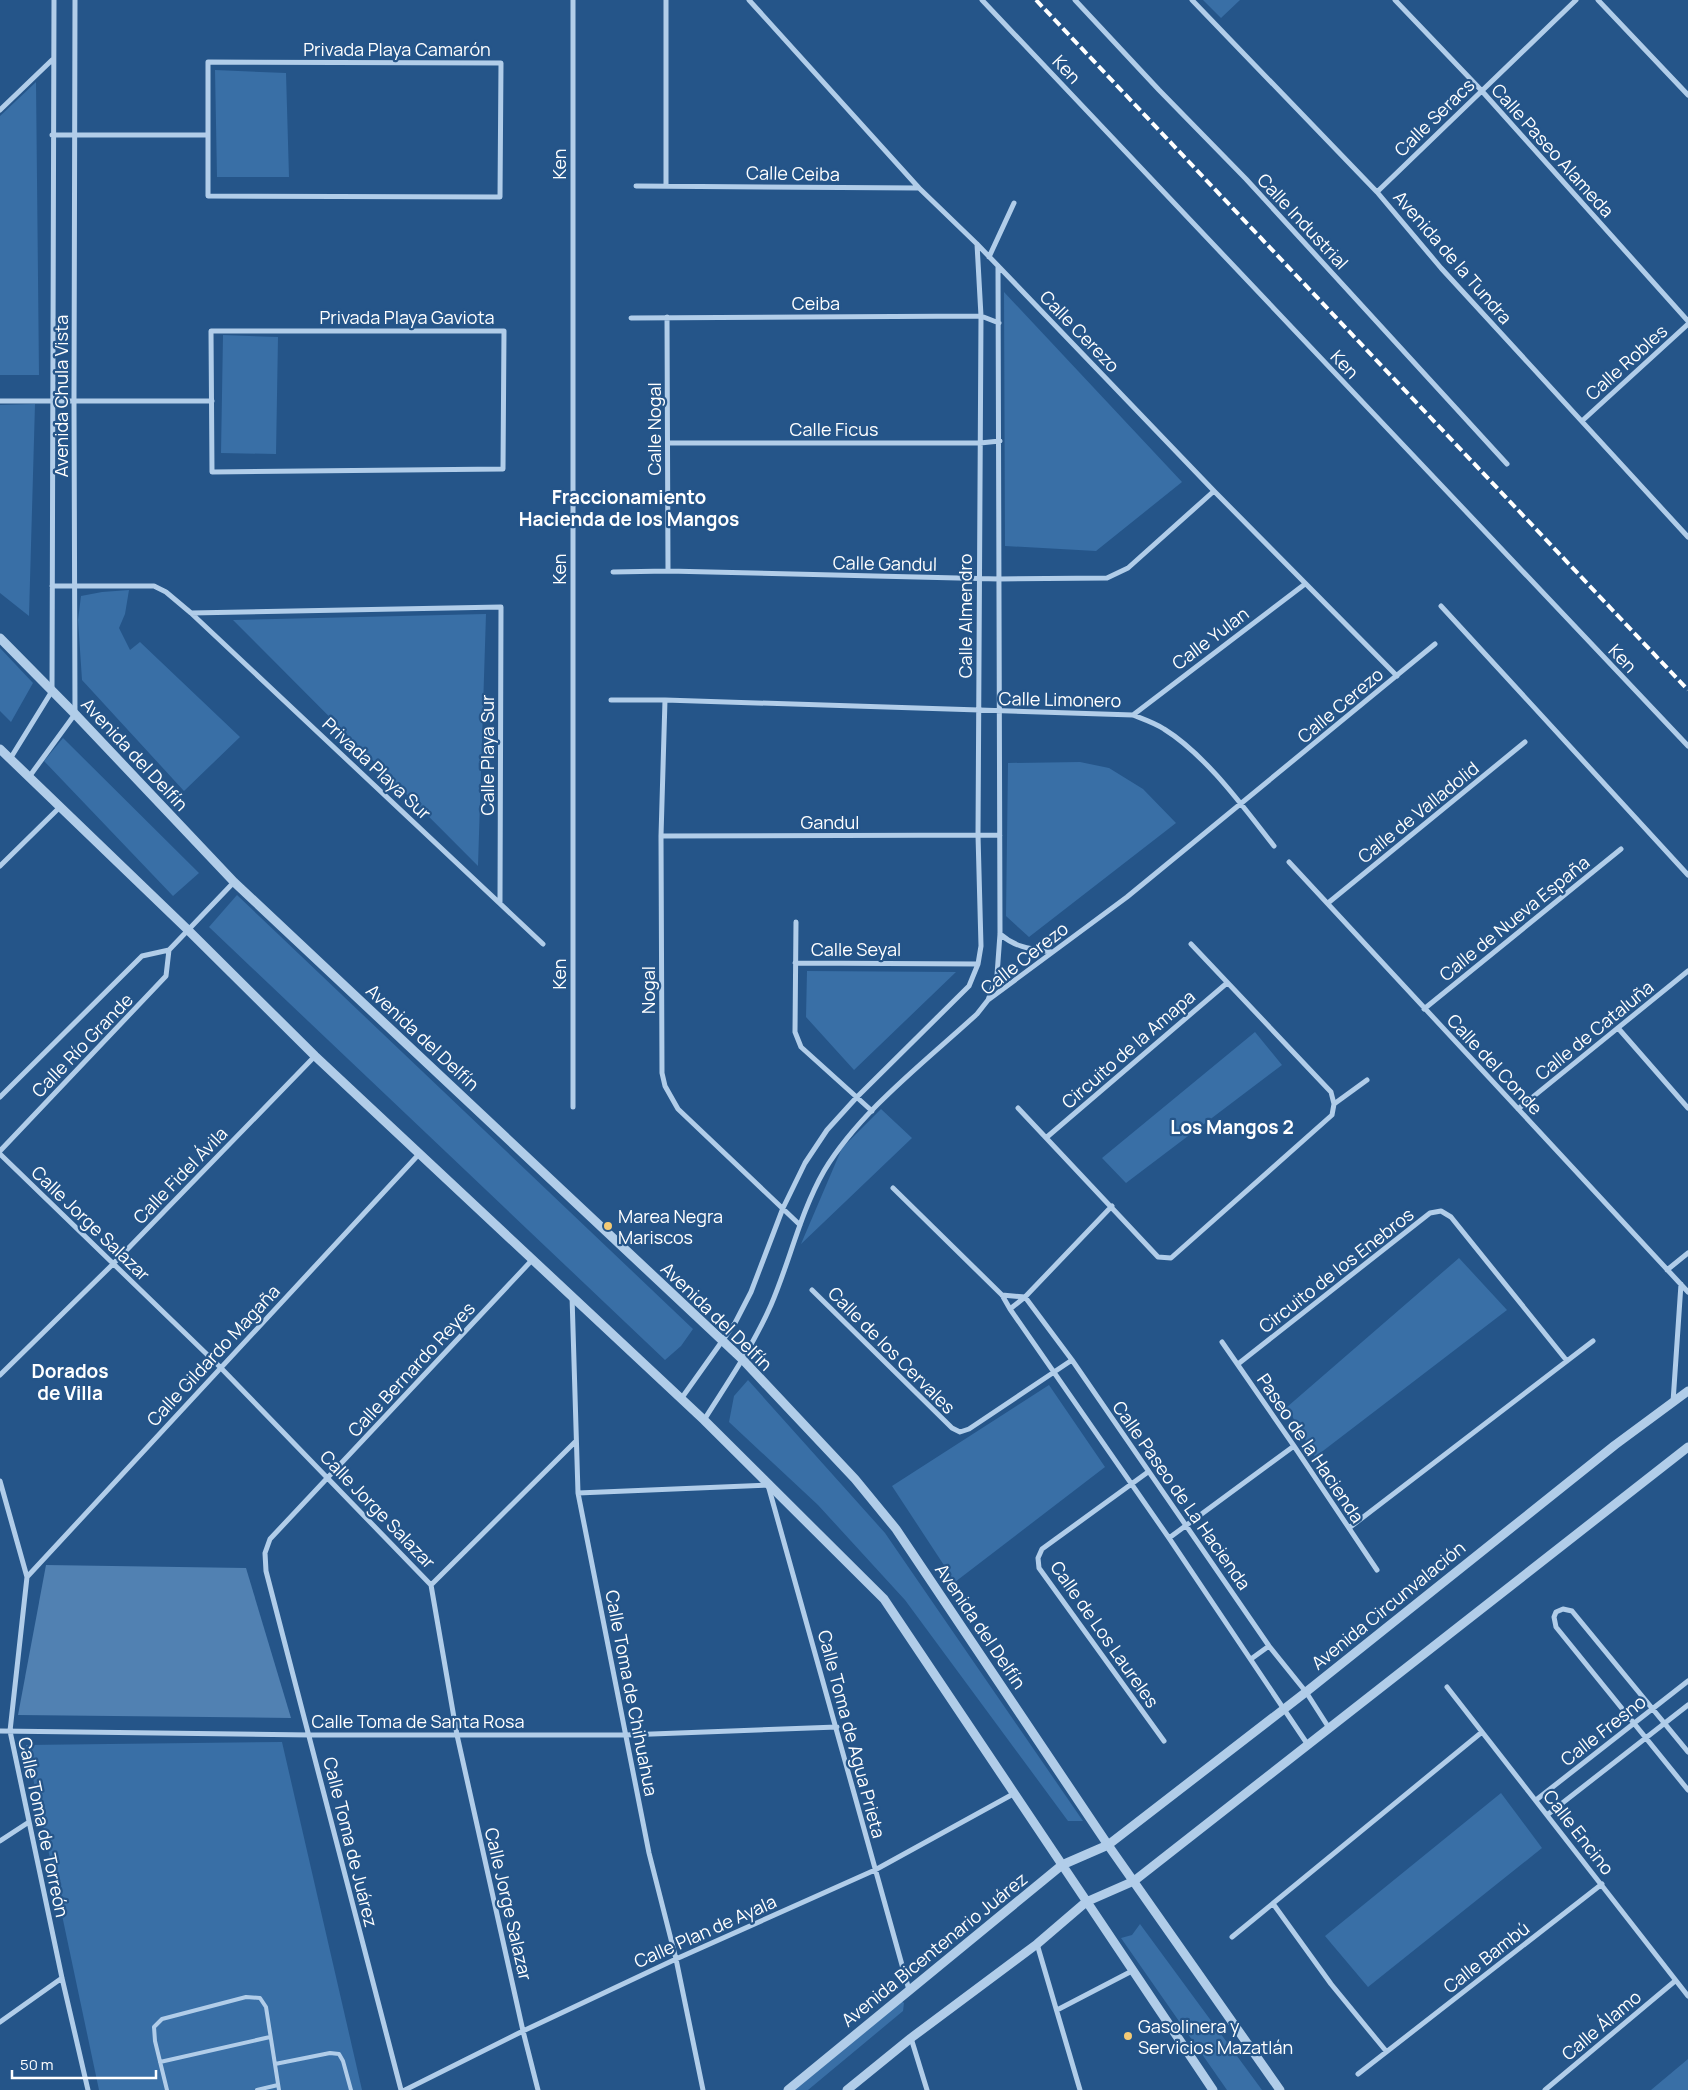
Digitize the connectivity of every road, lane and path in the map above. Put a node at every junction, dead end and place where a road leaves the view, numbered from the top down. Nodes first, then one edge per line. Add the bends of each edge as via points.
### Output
1 (54, 0) edge
2 (75, 0) edge
3 (573, 0) edge
4 (666, 0) edge
5 (748, 0) edge
6 (982, 0) edge
7 (1075, 0) edge
8 (1192, 0) edge
9 (1395, 0) edge
10 (1576, 0) edge
11 (1598, 0) edge
12 (52, 60) junction
13 (1481, 90) junction
14 (1688, 95) edge
15 (0, 110) edge
16 (208, 134) junction
17 (52, 135) junction
18 (76, 136) junction
19 (636, 186) dead end
20 (666, 186) junction
21 (919, 188) junction
22 (1377, 192) junction
23 (1014, 202) dead end
24 (977, 244) junction
25 (989, 257) junction
26 (998, 266) junction
27 (980, 316) junction
28 (667, 317) junction
29 (631, 318) dead end
30 (1688, 322) edge
31 (999, 323) junction
32 (74, 400) junction
33 (0, 401) edge
34 (52, 401) junction
35 (212, 401) junction
36 (1582, 421) junction
37 (1000, 441) junction
38 (668, 443) junction
39 (980, 443) junction
40 (1507, 464) dead end
41 (1214, 491) junction
42 (1688, 537) edge
43 (613, 572) dead end
44 (668, 572) junction
45 (979, 578) junction
46 (999, 579) junction
47 (1304, 584) junction
48 (52, 586) junction
49 (75, 586) junction
50 (1441, 606) dead end
51 (192, 613) junction
52 (0, 638) edge
53 (1435, 644) dead end
54 (1397, 676) junction
55 (52, 691) junction
56 (611, 700) dead end
57 (665, 700) junction
58 (978, 711) junction
59 (1000, 711) junction
60 (76, 714) junction
61 (1133, 714) junction
62 (1525, 742) dead end
63 (1688, 746) edge
64 (0, 749) edge
65 (10, 759) junction
66 (29, 777) junction
67 (1241, 805) junction
68 (60, 807) junction
69 (978, 835) junction
70 (1000, 835) junction
71 (661, 836) junction
72 (1274, 846) dead end
73 (1621, 849) dead end
74 (1290, 862) dead end
75 (0, 866) edge
76 (1688, 875) edge
77 (234, 882) junction
78 (500, 903) junction
79 (1328, 903) junction
80 (796, 922) dead end
81 (188, 930) junction
82 (1000, 934) junction
83 (543, 944) dead end
84 (1191, 944) dead end
85 (169, 950) junction
86 (1052, 952) junction
87 (795, 963) junction
88 (978, 964) junction
89 (1688, 971) edge
90 (1227, 983) junction
91 (969, 986) joint
92 (988, 1000) junction
93 (1424, 1009) junction
94 (1618, 1028) junction
95 (315, 1056) junction
96 (1367, 1080) dead end
97 (0, 1097) edge
98 (856, 1098) junction
99 (1334, 1104) junction
100 (573, 1107) dead end
101 (1018, 1108) dead end
102 (1688, 1108) edge
103 (1518, 1109) junction
104 (872, 1110) junction
105 (1047, 1137) junction
106 (0, 1153) edge
107 (420, 1153) junction
108 (893, 1188) dead end
109 (1112, 1206) junction
110 (782, 1208) junction
111 (800, 1225) junction
112 (1688, 1253) edge
113 (534, 1259) junction
114 (113, 1264) junction
115 (1668, 1270) junction
116 (1681, 1284) junction
117 (812, 1290) dead end
118 (1688, 1292) edge
119 (1002, 1294) junction
120 (572, 1296) junction
121 (1025, 1297) junction
122 (1010, 1309) junction
123 (1592, 1340) dead end
124 (722, 1341) junction
125 (1222, 1342) dead end
126 (743, 1360) junction
127 (1072, 1360) junction
128 (1566, 1361) junction
129 (1238, 1364) junction
130 (220, 1367) junction
131 (1054, 1373) junction
132 (0, 1375) edge
133 (1688, 1390) edge
134 (681, 1399) junction
135 (1673, 1402) junction
136 (704, 1420) junction
137 (575, 1442) junction
138 (1294, 1446) junction
139 (1688, 1447) edge
140 (1148, 1472) junction
141 (328, 1478) junction
142 (0, 1481) edge
143 (768, 1484) junction
144 (1131, 1485) junction
145 (578, 1494) junction
146 (1187, 1524) junction
147 (1349, 1528) junction
148 (1169, 1538) junction
149 (1377, 1570) dead end
150 (266, 1571) joint
151 (27, 1577) junction
152 (431, 1584) junction
153 (1268, 1646) junction
154 (1251, 1659) junction
155 (1688, 1681) edge
156 (1447, 1687) dead end
157 (1306, 1692) junction
158 (1688, 1705) edge
159 (1652, 1709) junction
160 (1283, 1710) junction
161 (1665, 1722) junction
162 (1634, 1724) junction
163 (836, 1727) junction
164 (1329, 1728) junction
165 (0, 1731) edge
166 (10, 1731) junction
167 (1482, 1732) junction
168 (310, 1735) junction
169 (457, 1735) junction
170 (626, 1735) junction
171 (1646, 1738) junction
172 (1164, 1741) dead end
173 (1308, 1746) junction
174 (1688, 1752) edge
175 (1688, 1790) edge
176 (1015, 1793) junction
177 (1536, 1800) junction
178 (1547, 1815) junction
179 (29, 1822) junction
180 (0, 1841) edge
181 (1108, 1845) junction
182 (1062, 1865) junction
183 (875, 1870) junction
184 (1134, 1881) junction
185 (1602, 1884) junction
186 (1086, 1902) junction
187 (1274, 1905) junction
188 (1232, 1937) dead end
189 (1037, 1944) junction
190 (676, 1959) junction
191 (1132, 1971) junction
192 (62, 1978) junction
193 (1676, 1980) junction
194 (909, 1990) junction
195 (1688, 1996) edge
196 (1057, 2010) junction
197 (0, 2022) edge
198 (523, 2031) junction
199 (270, 2037) junction
200 (911, 2038) junction
201 (1386, 2052) junction
202 (160, 2062) junction
203 (275, 2064) junction
204 (1358, 2074) dead end
205 (278, 2085) junction
206 (88, 2090) edge
207 (167, 2090) edge
208 (257, 2090) edge
209 (279, 2090) edge
210 (351, 2090) edge
211 (403, 2090) edge
212 (538, 2090) edge
213 (703, 2090) edge
214 (788, 2090) edge
215 (847, 2090) edge
216 (927, 2090) edge
217 (1080, 2090) edge
218 (1213, 2090) edge
219 (1280, 2090) edge
220 (1545, 2090) edge

1 - 12 street, Avenida Chula Vista
2 - 18 street, Avenida Chula Vista
3 - 100 street, Ken
4 - 20 street
5 - 21 street, Calle Cerezo
6 - 63 street, Ken
7 - 40 street, Calle Industrial via 1252,186
8 - 22 street, Avenida de la Tundra
9 - 13 street, Calle Paseo Alameda
10 - 13 street, Calle Seracs
11 - 14 street
12 - 15 street
12 - 17 street, Avenida Chula Vista
13 - 22 street, Calle Seracs
13 - 30 street, Calle Paseo Alameda
16 - 16 street, Privada Playa Camarón via 208,62 501,63 500,197 208,196
16 - 18 street
17 - 18 street
17 - 34 street, Avenida Chula Vista
18 - 32 street, Avenida Chula Vista
19 - 20 street, Calle Ceiba
20 - 21 street, Calle Ceiba
21 - 24 street, Calle Cerezo
22 - 36 street, Avenida de la Tundra via 1441,268
23 - 25 street
24 - 25 street, Calle Cerezo
24 - 27 street, Calle Almendro
25 - 26 street, Calle Cerezo
26 - 31 street, Calle Almendro
26 - 41 street, Calle Cerezo
27 - 28 street, Ceiba
27 - 31 street, Ceiba
27 - 39 street, Calle Almendro
28 - 29 street, Ceiba
28 - 38 street, Calle Nogal
30 - 36 street, Calle Robles
31 - 37 street, Calle Almendro
32 - 34 street
32 - 35 street
32 - 49 street, Avenida Chula Vista
33 - 34 street
34 - 48 street, Avenida Chula Vista
35 - 35 street, Privada Playa Gaviota via 212,472 503,469 504,331 211,331
36 - 42 street, Avenida de la Tundra
37 - 39 street, Calle Ficus
37 - 46 street, Calle Almendro
38 - 39 street, Calle Ficus
38 - 44 street, Calle Nogal
39 - 45 street, Calle Almendro
41 - 46 street, Calle Gandul via 1128,568 1117,574 1107,578
41 - 47 street, Calle Cerezo
43 - 44 street, Calle Gandul
44 - 45 street, Calle Gandul
45 - 46 street, Calle Gandul
45 - 58 street, Calle Almendro
46 - 59 street, Calle Almendro
47 - 54 street, Calle Cerezo
47 - 61 street, Calle Yulan
48 - 49 street, Privada Playa Sur
48 - 55 street, Avenida Chula Vista
49 - 51 street, Privada Playa Sur via 154,586
49 - 60 street, Avenida Chula Vista
50 - 76 street
51 - 78 street, Privada Playa Sur
51 - 78 street, Calle Playa Sur via 501,607
52 - 55 street, Avenida del Delfín
53 - 54 street, Calle Cerezo
54 - 67 street, Calle Cerezo
55 - 60 street, Avenida del Delfín
55 - 65 street
56 - 57 street, Calle Limonero
57 - 58 street, Calle Limonero
57 - 71 street, Nogal
58 - 59 street, Calle Limonero
58 - 69 street, Calle Almendro
59 - 61 street, Calle Limonero
59 - 70 street, Calle Almendro
60 - 66 street
60 - 77 street, Avenida del Delfín
61 - 67 street, Calle Limonero via 1165,730 1197,756
62 - 79 street, Calle de Valladolid
64 - 65 street
65 - 66 street
66 - 68 street
67 - 72 street, Calle Limonero
67 - 86 street, Calle Cerezo via 1127,897
68 - 75 street
68 - 81 street
69 - 70 street, Gandul
69 - 71 street, Gandul
69 - 88 street, Calle Almendro via 981,946
70 - 82 street, Calle Almendro
71 - 110 street, Nogal via 662,1073 665,1086 678,1109
73 - 93 street, Calle de Nueva España
74 - 79 street, Calle del Conde
77 - 81 street
77 - 124 street, Avenida del Delfín
78 - 83 street, Privada Playa Sur
79 - 93 street, Calle del Conde
80 - 87 street
81 - 85 street
81 - 95 street
82 - 86 street via 1011,944
82 - 92 street, Calle Almendro via 997,975
84 - 90 street
85 - 97 street, Calle Río Grande via 142,956
85 - 106 street, Calle Río Grande via 166,976
86 - 92 street, Calle Cerezo
87 - 88 street, Calle Seyal
87 - 98 street, Calle Seyal via 796,1032 801,1047
88 - 91 street, Calle Almendro
89 - 94 street, Calle de Cataluña
90 - 99 street via 1331,1092
90 - 105 street, Circuito de la Amapa
91 - 98 street, Calle Cerezo
92 - 104 street, Calle Cerezo via 977,1014
93 - 103 street, Calle del Conde
94 - 102 street
94 - 103 street, Calle de Cataluña
95 - 107 street
95 - 114 street, Calle Fidel Ávila
96 - 99 street
98 - 104 street, Calle Seyal
98 - 110 street, Calle Cerezo via 823,1136
99 - 109 street via 1332,1115 1171,1258 1158,1256
101 - 105 street
103 - 115 street, Calle del Conde
104 - 111 street, Calle Cerezo via 844,1142 824,1172
105 - 109 street
106 - 114 street, Calle Jorge Salazar
107 - 113 street
107 - 130 street, Calle Gildardo Magaña
108 - 119 street, Calle Paseo de La Hacienda
109 - 121 street
110 - 111 street, Nogal
110 - 124 street, Calle Cerezo via 751,1292
111 - 126 street, Calle Cerezo via 772,1304
112 - 115 street
113 - 120 street
113 - 141 street, Calle Bernardo Reyes
114 - 130 street, Calle Jorge Salazar
114 - 132 street, Calle Fidel Ávila
115 - 116 street, Calle del Conde
116 - 118 street
116 - 135 street
117 - 131 street, Calle de los Cervales via 952,1428 960,1432
119 - 121 street
119 - 122 street, Calle Paseo de La Hacienda
120 - 134 street
120 - 137 street, Calle Toma de Chihuahua
121 - 122 street
121 - 127 street, Calle Paseo de La Hacienda
122 - 131 street, Calle Paseo de La Hacienda
123 - 128 street
124 - 126 street, Avenida del Delfín
124 - 134 street, Avenida del Delfín
125 - 129 street, Paseo de la Hacienda
126 - 136 street, Avenida del Delfín
126 - 181 street, Avenida del Delfín via 855,1479 896,1529
127 - 131 street
127 - 140 street, Calle Paseo de La Hacienda
128 - 129 street, Circuito de los Enebros via 1451,1217 1441,1211 1430,1213
128 - 147 street
129 - 138 street, Paseo de la Hacienda
130 - 141 street, Calle Jorge Salazar
130 - 151 street, Calle Gildardo Magaña
131 - 144 street, Calle Paseo de La Hacienda
133 - 135 street, Avenida Circunvalación
134 - 136 street
135 - 157 street, Avenida Circunvalación
136 - 143 street
137 - 145 street, Calle Toma de Chihuahua
137 - 152 street
138 - 146 street
138 - 147 street, Paseo de la Hacienda
139 - 164 street
140 - 144 street, Calle de Los Laureles
140 - 146 street, Calle Paseo de La Hacienda
141 - 150 street, Calle Bernardo Reyes via 270,1540 265,1553
141 - 152 street, Calle Jorge Salazar
142 - 151 street, Calle Toma de Torreón
143 - 145 street
143 - 163 street, Calle Toma de Agua Prieta
143 - 176 street via 884,1599
144 - 148 street, Calle Paseo de La Hacienda
144 - 172 street, Calle de Los Laureles via 1042,1549 1038,1558 1039,1568
145 - 170 street, Calle Toma de Chihuahua
146 - 148 street
146 - 153 street, Calle Paseo de La Hacienda
147 - 149 street, Paseo de la Hacienda
148 - 154 street, Calle Paseo de La Hacienda
150 - 168 street, Calle Toma de Juárez
151 - 166 street, Calle Toma de Torreón
152 - 169 street, Calle Jorge Salazar
153 - 154 street
153 - 157 street, Calle Paseo de La Hacienda
154 - 160 street, Calle Paseo de La Hacienda
155 - 159 street, Calle Fresno
156 - 167 street, Calle Encino
157 - 160 street, Avenida Circunvalación
157 - 164 street, Calle Paseo de La Hacienda
158 - 161 street, Calle Fresno
159 - 161 street
159 - 162 street, Calle Fresno
159 - 162 street via 1572,1611 1563,1609 1556,1612 1556,1627
160 - 173 street, Calle Paseo de La Hacienda
160 - 181 street, Avenida Circunvalación
161 - 171 street, Calle Fresno
161 - 174 street
162 - 171 street
162 - 177 street, Calle Fresno
163 - 170 street, Calle Toma de Santa Rosa
163 - 183 street, Calle Toma de Agua Prieta
164 - 173 street
165 - 166 street, Calle Toma de Santa Rosa
166 - 168 street, Calle Toma de Santa Rosa
166 - 179 street, Calle Toma de Torreón
167 - 177 street, Calle Encino
167 - 187 street
168 - 169 street, Calle Toma de Santa Rosa
168 - 211 street, Calle Toma de Juárez
169 - 170 street, Calle Toma de Santa Rosa
169 - 198 street, Calle Jorge Salazar
170 - 190 street, Calle Toma de Chihuahua via 649,1853
171 - 175 street
171 - 178 street, Calle Fresno
173 - 184 street
176 - 182 street
176 - 183 street, Calle Plan de Ayala
177 - 178 street, Calle Encino
178 - 185 street, Calle Encino
179 - 180 street
179 - 192 street, Calle Toma de Torreón
181 - 182 street, Avenida Bicentenario Juárez
181 - 184 street, Avenida del Delfín
182 - 186 street
182 - 194 street, Avenida Bicentenario Juárez
183 - 190 street, Calle Plan de Ayala
183 - 194 street, Calle Toma de Agua Prieta
184 - 186 street
184 - 219 street, Avenida del Delfín
185 - 193 street, Calle Encino
185 - 201 street, Calle Bambú
186 - 189 street
186 - 191 street
187 - 188 street
187 - 201 street via 1331,1984
189 - 196 street
189 - 200 street
190 - 198 street, Calle Plan de Ayala
190 - 213 street, Calle Toma de Chihuahua
191 - 196 street
191 - 218 street
192 - 197 street
192 - 206 street, Calle Toma de Torreón
193 - 195 street, Calle Encino
193 - 220 street, Calle Álamo
194 - 214 street, Avenida Bicentenario Juárez
196 - 217 street
198 - 211 street, Calle Plan de Ayala
198 - 212 street, Calle Jorge Salazar
199 - 202 lane
199 - 202 lane via 266,2007 260,1998 246,1996 162,2019 154,2026
199 - 203 lane
200 - 215 street
200 - 216 street
201 - 204 street, Calle Bambú
202 - 207 lane
203 - 205 lane
203 - 210 lane via 339,2054
205 - 208 lane
205 - 209 lane

